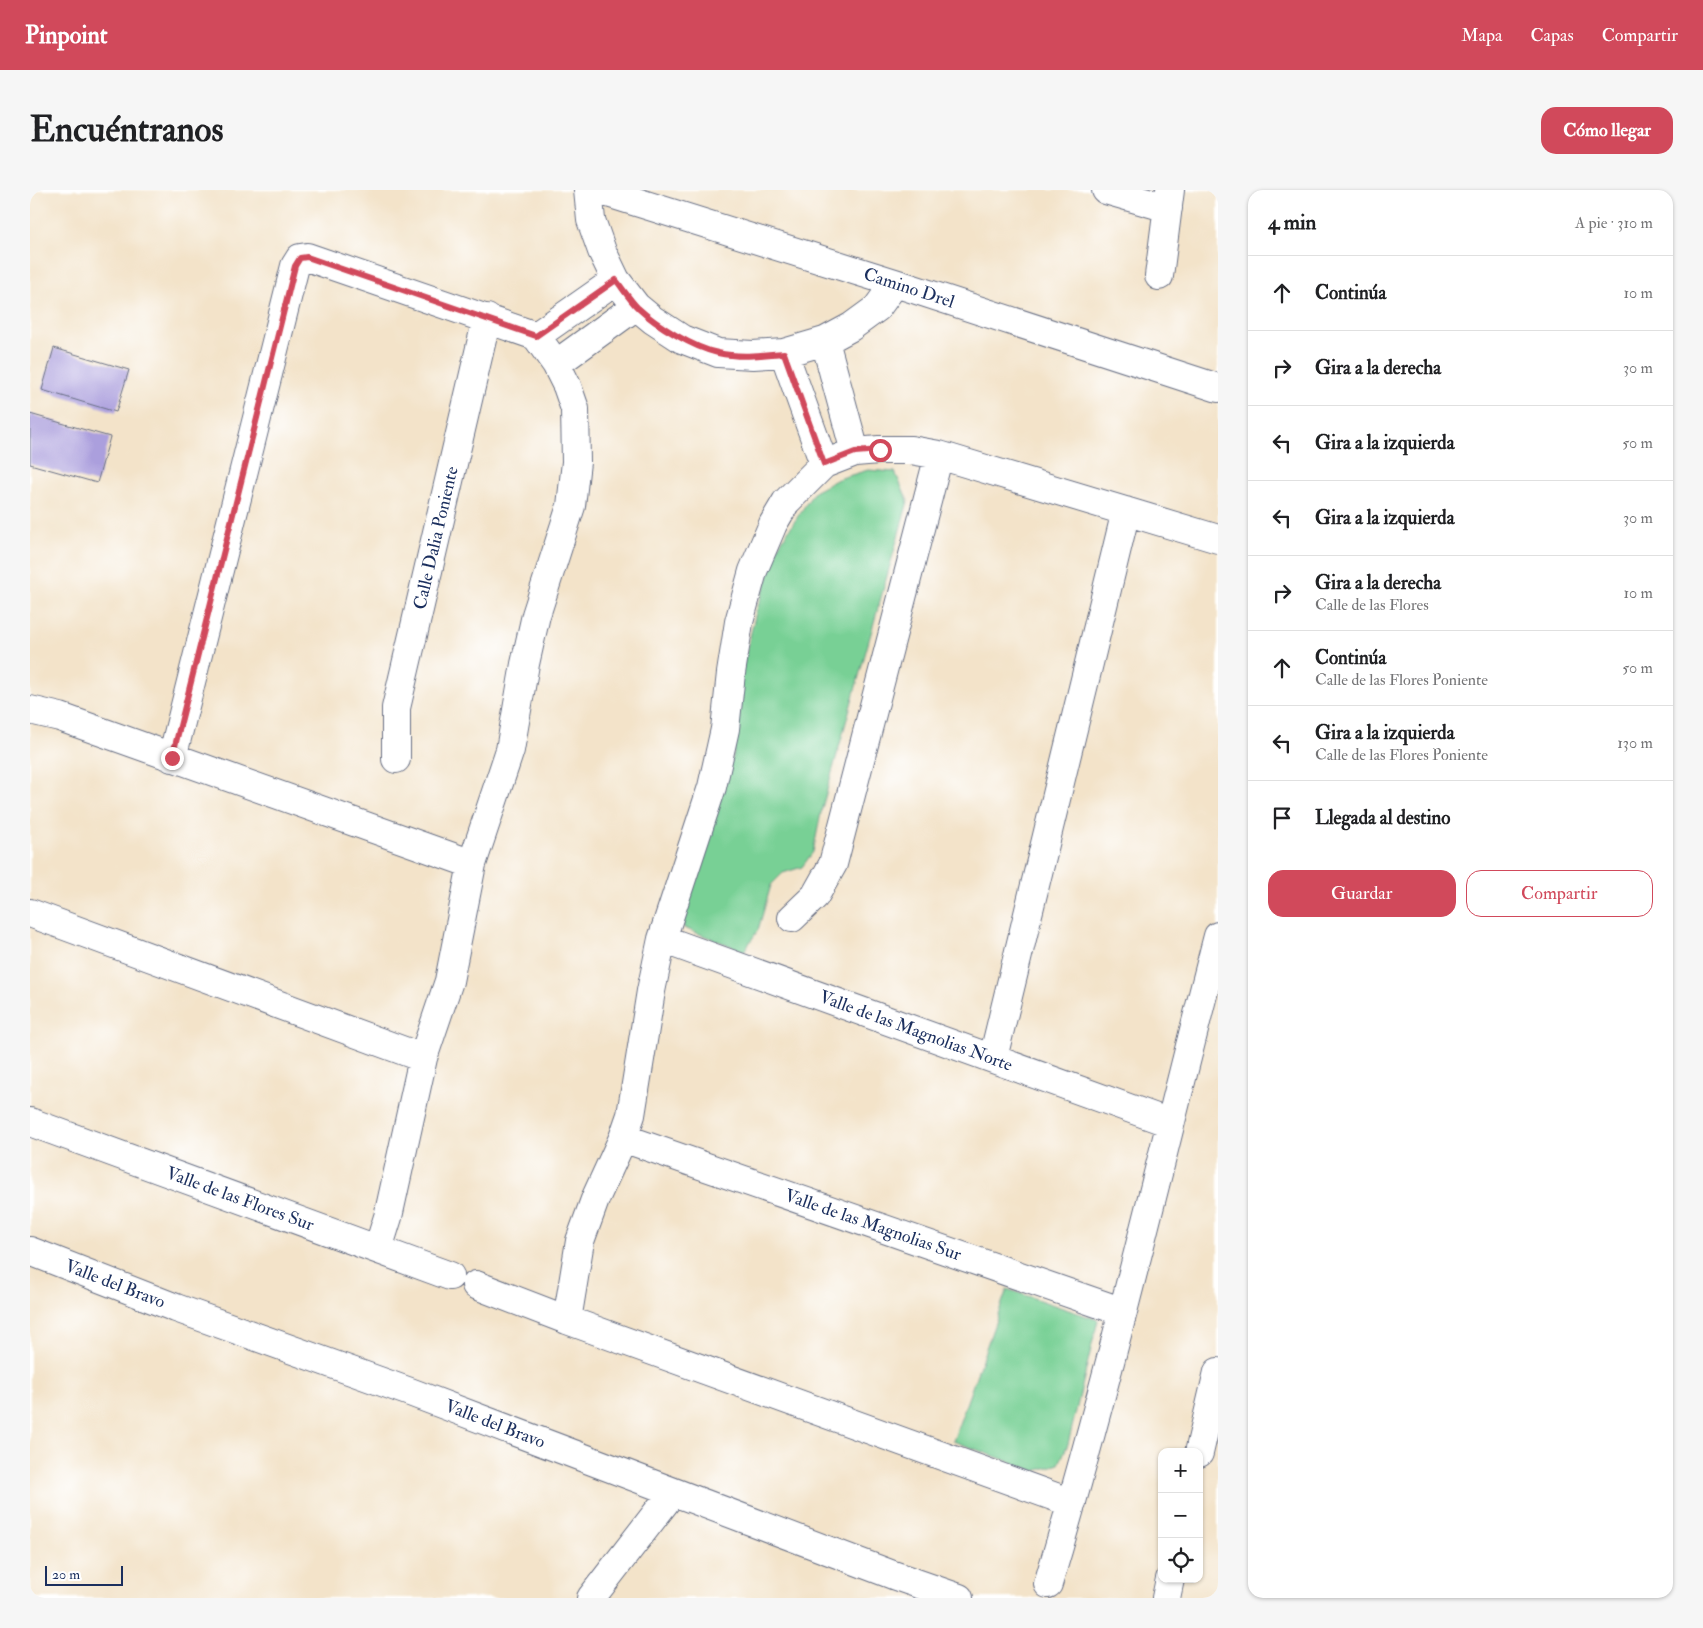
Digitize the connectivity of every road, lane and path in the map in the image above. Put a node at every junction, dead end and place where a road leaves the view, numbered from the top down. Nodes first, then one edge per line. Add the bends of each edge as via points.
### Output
1 (588, 190) edge
2 (598, 190) edge
3 (1106, 190) edge
4 (1169, 199) edge
5 (1159, 276) dead end
6 (616, 280) junction
7 (895, 283) junction
8 (636, 306) junction
9 (487, 318) junction
10 (536, 336) junction
11 (825, 341) junction
12 (784, 353) junction
13 (556, 364) junction
14 (1218, 388) edge
15 (855, 452) junction
16 (939, 455) junction
17 (824, 464) junction
18 (1126, 511) junction
19 (1218, 539) edge
20 (30, 710) edge
21 (172, 758) junction
22 (396, 759) dead end
23 (472, 864) junction
24 (30, 913) edge
25 (792, 918) dead end
26 (1218, 936) edge
27 (662, 939) junction
28 (423, 1058) junction
29 (993, 1058) junction
30 (30, 1122) edge
31 (1170, 1122) junction
32 (623, 1138) junction
33 (378, 1250) junction
34 (30, 1252) edge
35 (450, 1276) dead end
36 (476, 1285) dead end
37 (1123, 1312) junction
38 (567, 1320) junction
39 (1218, 1372) edge
40 (1200, 1448) edge
41 (673, 1492) junction
42 (1072, 1503) junction
43 (1169, 1583) edge
44 (1048, 1584) dead end
45 (591, 1598) edge
46 (959, 1598) edge
47 (1166, 1598) edge

1 - 6 street via 592,220
2 - 7 street, Camino Drel
3 - 4 street
4 - 5 street
6 - 8 street
6 - 10 street
7 - 11 street via 877,308
7 - 14 street, Camino Drel
8 - 12 street via 682,339 718,353
8 - 13 street
9 - 10 street
9 - 21 street via 307,257 298,260
9 - 22 street, Calle Dalia Poniente via 396,708
10 - 13 street
11 - 12 street
11 - 15 street
12 - 17 street
13 - 23 street via 575,409 576,462 571,506 536,615 510,750
15 - 16 street via 910,450
15 - 17 street
16 - 18 street
16 - 25 street via 833,864 815,896
17 - 27 street via 786,502 753,571 739,622 725,729 712,787
18 - 19 street
18 - 29 street
20 - 21 street via 60,717
21 - 23 street
23 - 28 street via 449,981
24 - 28 street
26 - 31 street
27 - 29 street, Valle de las Magnolias Norte
27 - 32 street via 631,1115
28 - 33 street
29 - 31 street, Valle de las Magnolias Norte
30 - 33 street, Valle de las Flores Sur
31 - 37 street
32 - 37 street, Valle de las Magnolias Sur
32 - 38 street via 580,1241
33 - 35 street, Valle de las Flores Sur
34 - 41 street, Valle del Bravo
36 - 38 street
37 - 42 street
38 - 42 street
39 - 40 street
41 - 45 street
41 - 46 street, Valle del Bravo
42 - 44 street
43 - 47 street

